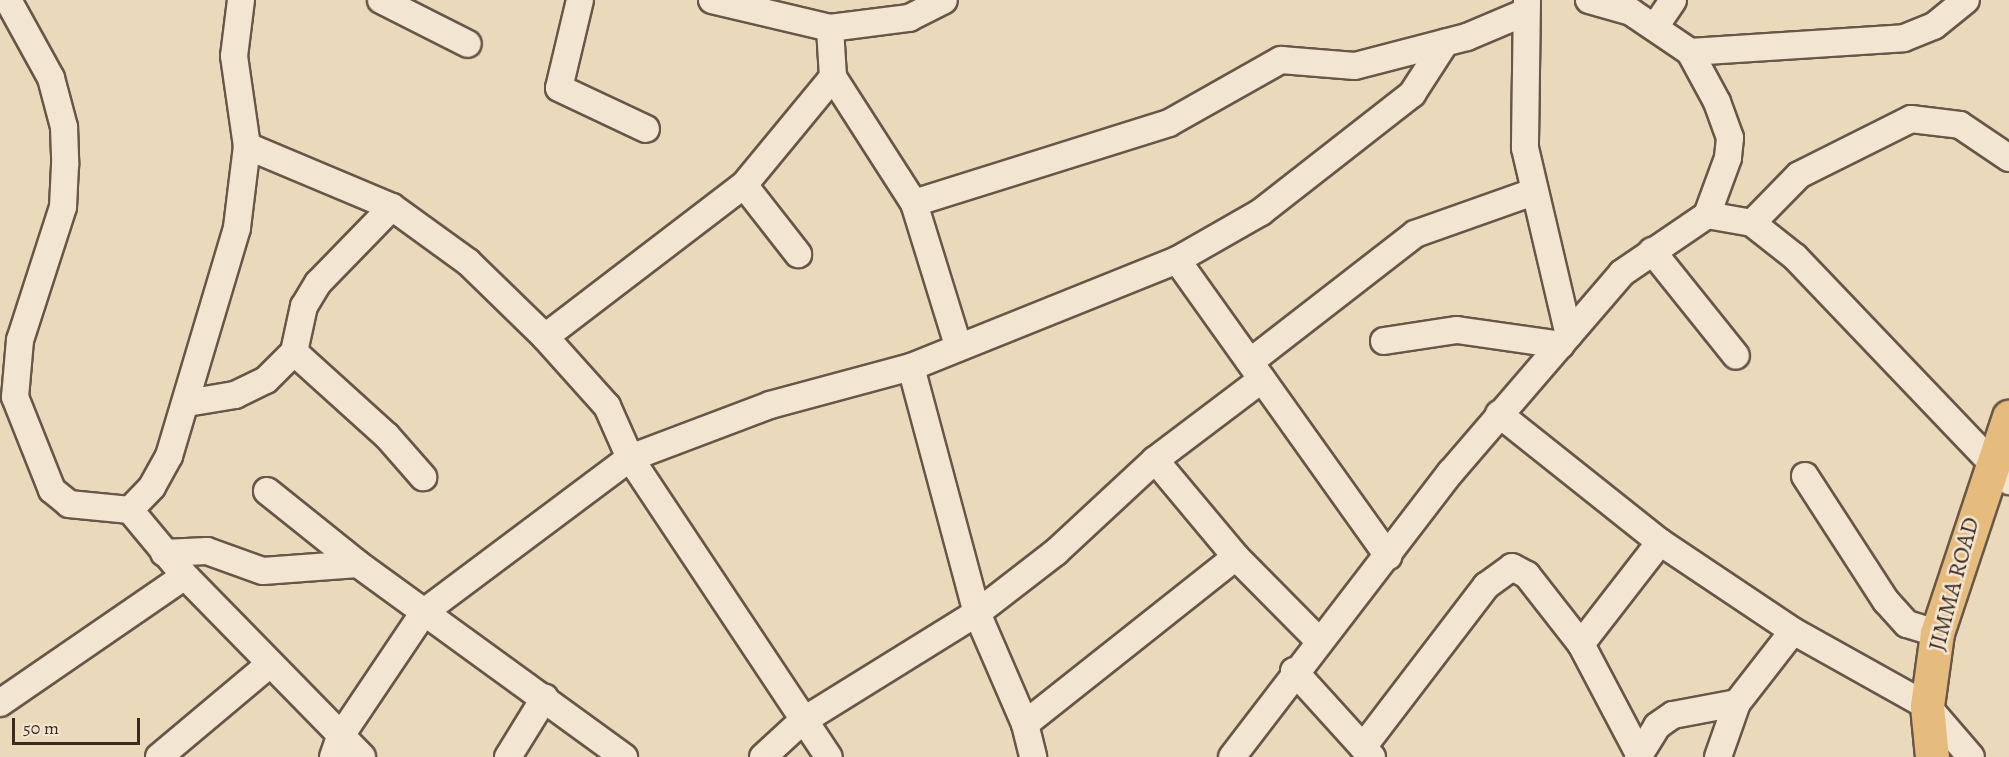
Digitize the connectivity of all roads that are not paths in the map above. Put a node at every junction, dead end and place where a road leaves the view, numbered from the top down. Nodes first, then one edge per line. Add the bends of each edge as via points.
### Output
1 (8, 0) edge
2 (241, 0) edge
3 (381, 0) edge
4 (580, 0) edge
5 (712, 0) edge
6 (944, 0) edge
7 (1589, 0) edge
8 (1673, 0) edge
9 (1966, 0) edge
10 (1527, 6) edge
11 (788, 10) edge
12 (1655, 27) junction
13 (830, 28) junction
14 (1444, 43) junction
15 (468, 44) dead end
16 (1690, 52) junction
17 (833, 77) junction
18 (646, 129) dead end
19 (248, 146) junction
20 (2009, 158) edge
21 (744, 185) junction
22 (1532, 193) junction
23 (914, 203) junction
24 (392, 207) junction
25 (1707, 215) junction
26 (1752, 223) junction
27 (1652, 251) junction
28 (798, 254) dead end
29 (1177, 260) junction
30 (545, 337) junction
31 (1565, 340) junction
32 (1384, 341) dead end
33 (958, 345) junction
34 (294, 352) junction
35 (1736, 356) dead end
36 (910, 367) junction
37 (1256, 370) junction
38 (7, 396) edge
39 (187, 404) junction
40 (1499, 414) junction
41 (2009, 417) edge
42 (630, 458) junction
43 (1155, 460) junction
44 (2000, 470) edge
45 (1805, 476) dead end
46 (423, 477) dead end
47 (267, 491) dead end
48 (130, 510) junction
49 (1660, 542) junction
50 (164, 553) junction
51 (1236, 556) junction
52 (1388, 556) junction
53 (358, 564) junction
54 (186, 576) junction
55 (424, 612) junction
56 (977, 613) junction
57 (1793, 631) junction
58 (1936, 633) junction
59 (1318, 640) junction
60 (1581, 644) junction
61 (270, 664) junction
62 (1294, 671) junction
63 (545, 697) junction
64 (1737, 703) junction
65 (0, 704) edge
66 (1927, 706) junction
67 (801, 722) junction
68 (1025, 724) junction
69 (336, 747) edge
70 (1368, 752) edge
71 (1639, 756) edge
72 (159, 757) edge
73 (363, 757) edge
74 (508, 757) edge
75 (624, 757) edge
76 (763, 757) edge
77 (829, 757) edge
78 (1033, 757) edge
79 (1232, 757) edge
80 (1718, 757) edge
81 (1932, 757) edge
82 (1971, 757) edge

1 - 38 street via 51,78 64,127 65,165 63,207 20,340
2 - 19 street via 234,56
3 - 15 street
4 - 18 street via 559,88
5 - 11 street
6 - 13 street via 909,18
7 - 12 street via 1631,12
8 - 12 street
9 - 16 street via 1934,26 1904,38
10 - 14 street
10 - 22 street via 1525,148
11 - 13 street
12 - 16 street
13 - 17 street
14 - 23 street via 1355,66 1281,60 1169,123
14 - 29 street via 1412,94 1261,212
16 - 25 street via 1730,138
17 - 21 street
17 - 23 street
19 - 24 street
19 - 39 street via 237,228
20 - 26 street via 1960,124 1911,120 1799,175
21 - 28 street
21 - 30 street
22 - 31 street
22 - 37 street via 1415,234
23 - 33 street
24 - 30 street via 468,262
24 - 34 street via 318,283 304,306
25 - 26 street
25 - 27 street
26 - 44 street via 1795,256
27 - 31 street via 1622,273
27 - 35 street
29 - 33 street
29 - 37 street
30 - 42 street via 607,406
31 - 32 street via 1457,330
31 - 40 street
33 - 36 street
34 - 39 street via 266,380 235,395
34 - 46 street via 387,435
36 - 42 street via 770,405
36 - 56 street
37 - 43 street
37 - 52 street
38 - 48 street via 52,490 69,504
39 - 48 street via 153,488
40 - 49 street
40 - 52 street
41 - 44 highway, JIMMA ROAD
42 - 55 street
42 - 67 street
43 - 51 street
43 - 56 street via 1056,552
44 - 58 highway, JIMMA ROAD
45 - 58 street via 1886,601 1907,624
47 - 53 street
48 - 50 street
49 - 57 street
49 - 60 street
50 - 53 street via 207,552 263,571
50 - 54 street
51 - 59 street
51 - 68 street
52 - 59 street
53 - 55 street
54 - 61 street
54 - 65 street
55 - 63 street
55 - 69 street
56 - 67 street
56 - 68 street
57 - 64 street
57 - 66 street
58 - 66 highway, JIMMA ROAD
59 - 62 street
60 - 70 street via 1527,575 1512,567 1500,572
60 - 71 street
61 - 69 street
61 - 72 street
62 - 70 street
62 - 79 street
63 - 74 street
63 - 75 street
64 - 71 street via 1673,715 1657,726
64 - 80 street
66 - 81 highway, JIMMA ROAD
66 - 82 street
67 - 76 street
67 - 77 street
68 - 78 street
69 - 73 street

